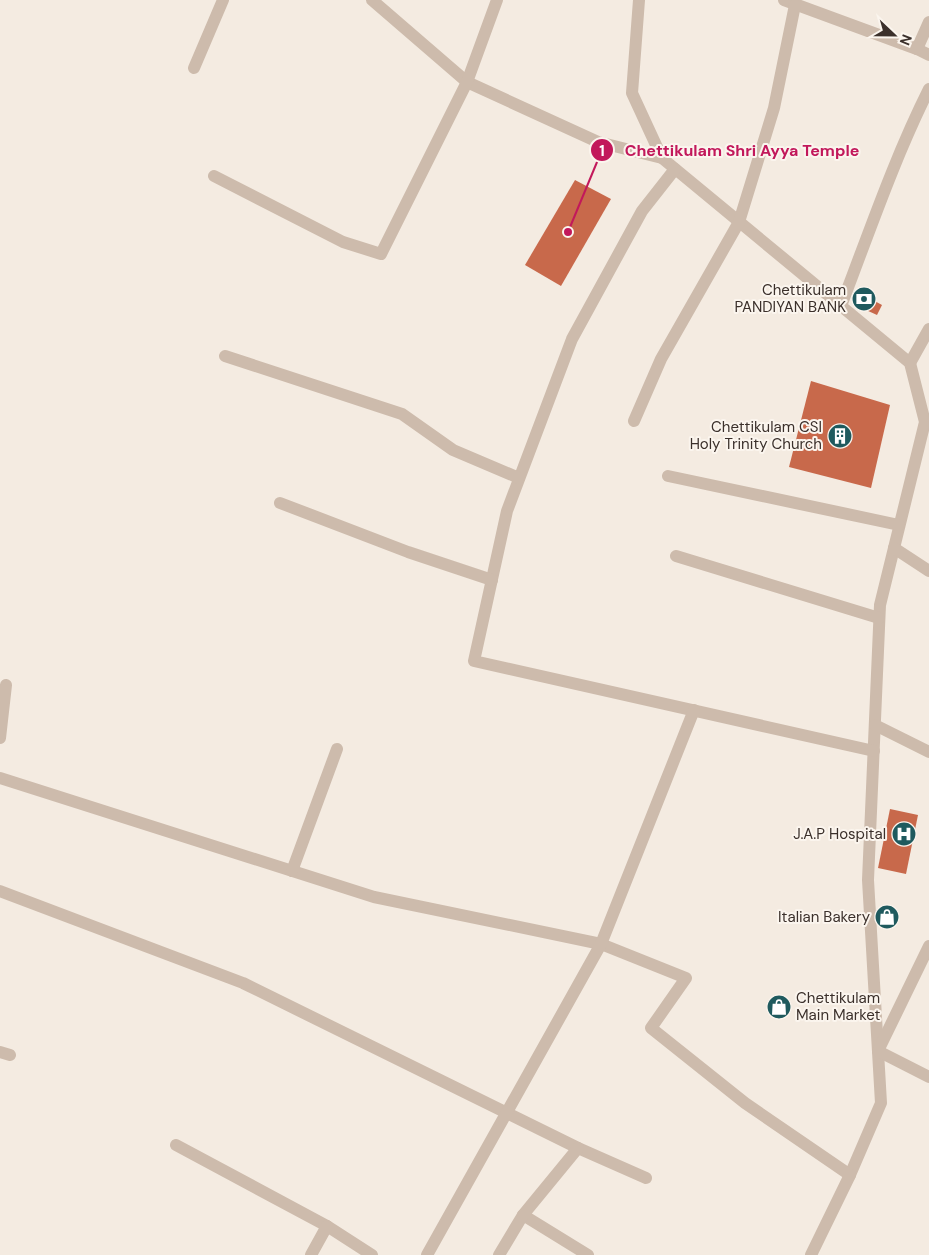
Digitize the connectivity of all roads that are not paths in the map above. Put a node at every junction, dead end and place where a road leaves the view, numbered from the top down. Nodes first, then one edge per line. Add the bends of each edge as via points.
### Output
1 (223, 0) edge
2 (372, 0) edge
3 (496, 0) edge
4 (639, 0) edge
5 (790, 2) edge
6 (929, 22) edge
7 (917, 49) junction
8 (929, 55) edge
9 (194, 68) dead end
10 (467, 82) junction
11 (929, 89) edge
12 (662, 158) junction
13 (675, 169) junction
14 (214, 176) dead end
15 (739, 222) junction
16 (841, 306) junction
17 (929, 330) edge
18 (225, 356) dead end
19 (910, 363) junction
20 (634, 421) dead end
21 (927, 423) edge
22 (668, 476) dead end
23 (519, 478) junction
24 (280, 503) dead end
25 (899, 525) junction
26 (894, 548) junction
27 (676, 556) dead end
28 (929, 571) edge
29 (492, 580) junction
30 (879, 618) junction
31 (6, 685) dead end
32 (694, 710) junction
33 (875, 725) junction
34 (0, 738) edge
35 (337, 749) dead end
36 (874, 750) junction
37 (929, 752) edge
38 (0, 778) edge
39 (292, 871) junction
40 (0, 890) edge
41 (601, 944) junction
42 (929, 946) edge
43 (878, 1051) junction
44 (929, 1077) edge
45 (506, 1113) junction
46 (176, 1145) dead end
47 (578, 1148) junction
48 (850, 1175) junction
49 (646, 1178) dead end
50 (523, 1215) junction
51 (327, 1226) junction
52 (310, 1255) edge
53 (372, 1255) edge
54 (427, 1255) edge
55 (499, 1255) edge
56 (588, 1255) edge
57 (811, 1255) edge

1 - 9 street
2 - 10 street
3 - 10 street
4 - 12 street via 632,93
5 - 7 street
5 - 15 street via 774,108
6 - 7 street
7 - 8 street
10 - 12 street via 598,142
10 - 14 street via 381,254 343,242
11 - 16 street
12 - 13 street
13 - 15 street
13 - 23 street via 642,211 572,339
15 - 16 street
15 - 20 street via 661,359
16 - 19 street
17 - 19 street
18 - 23 street via 402,414 453,450
19 - 21 street
21 - 25 street
22 - 25 street
23 - 29 street via 507,511
24 - 29 street
25 - 26 street
26 - 28 street
26 - 30 street
27 - 30 street
29 - 32 street via 474,661
30 - 33 street
31 - 34 street
32 - 36 street
32 - 41 street
33 - 36 street
33 - 37 street
35 - 39 street
36 - 43 street via 868,880
38 - 39 street
39 - 41 street via 374,898
40 - 45 street via 243,983
41 - 45 street
41 - 48 street via 686,978 651,1028 745,1104
42 - 43 street
43 - 44 street
43 - 48 street via 881,1103
45 - 47 street
45 - 54 street
46 - 51 street
47 - 49 street
47 - 50 street
48 - 57 street
50 - 55 street
50 - 56 street
51 - 52 street
51 - 53 street

